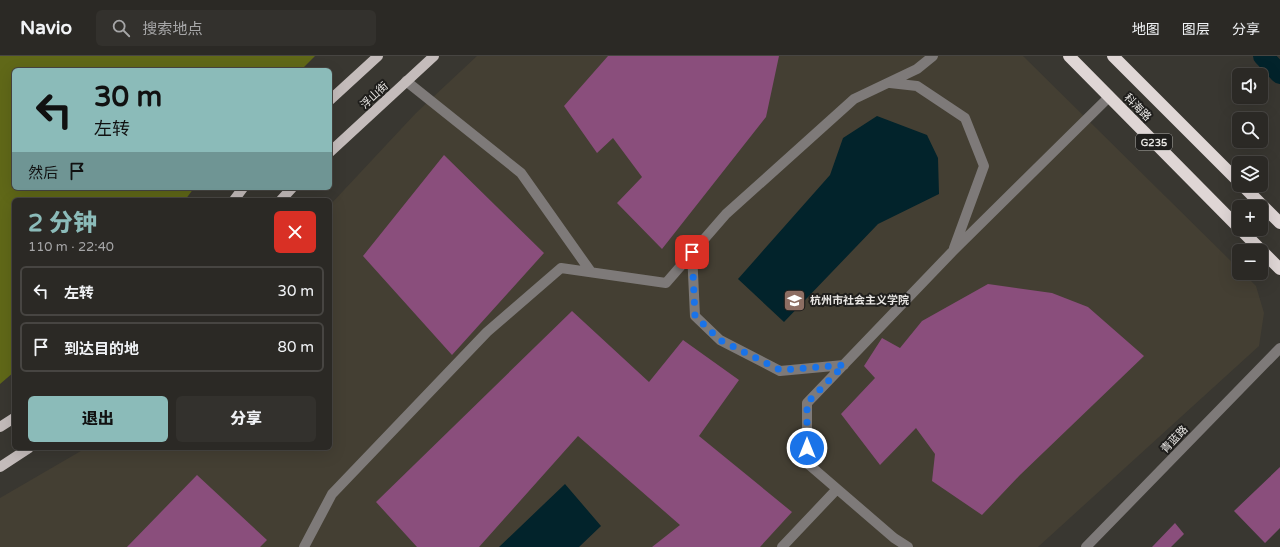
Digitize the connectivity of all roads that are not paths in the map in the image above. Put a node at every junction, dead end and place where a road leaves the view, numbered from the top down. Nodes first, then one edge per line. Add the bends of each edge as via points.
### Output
1 (378, 56) edge
2 (434, 56) edge
3 (933, 56) edge
4 (1069, 56) edge
5 (1113, 56) edge
6 (406, 81) junction
7 (889, 83) junction
8 (1109, 97) junction
9 (332, 98) edge
10 (332, 150) edge
11 (1232, 175) edge
12 (290, 190) edge
13 (1249, 192) edge
14 (283, 198) edge
15 (1232, 220) edge
16 (1280, 223) edge
17 (1248, 236) edge
18 (692, 252) junction
19 (952, 252) junction
20 (1280, 269) edge
21 (591, 272) junction
22 (1280, 348) edge
23 (844, 365) junction
24 (12, 419) edge
25 (0, 427) edge
26 (26, 450) edge
27 (0, 467) edge
28 (837, 489) junction
29 (304, 547) edge
30 (782, 547) edge
31 (908, 547) edge
32 (1086, 547) edge

1 - 9 main road
2 - 6 main road, 浮山街
3 - 7 street via 917,70
4 - 8 highway, 科海路 / G235
5 - 11 highway, 科海路 / G235
6 - 10 main road, 浮山街
6 - 21 street via 521,173
7 - 18 street via 854,99 726,214
7 - 19 street via 917,86 965,118 984,166
8 - 15 highway, 科海路 / G235
8 - 19 street
12 - 14 main road
13 - 16 highway
17 - 20 highway, 科海路 / G235
18 - 21 street via 666,283
18 - 23 street via 695,316 720,340 780,370
19 - 23 street
21 - 29 street via 561,268 487,332 332,494
22 - 32 street, 青蓝路
23 - 28 street via 807,403 808,463
24 - 25 main road
26 - 27 main road
28 - 30 street
28 - 31 street

